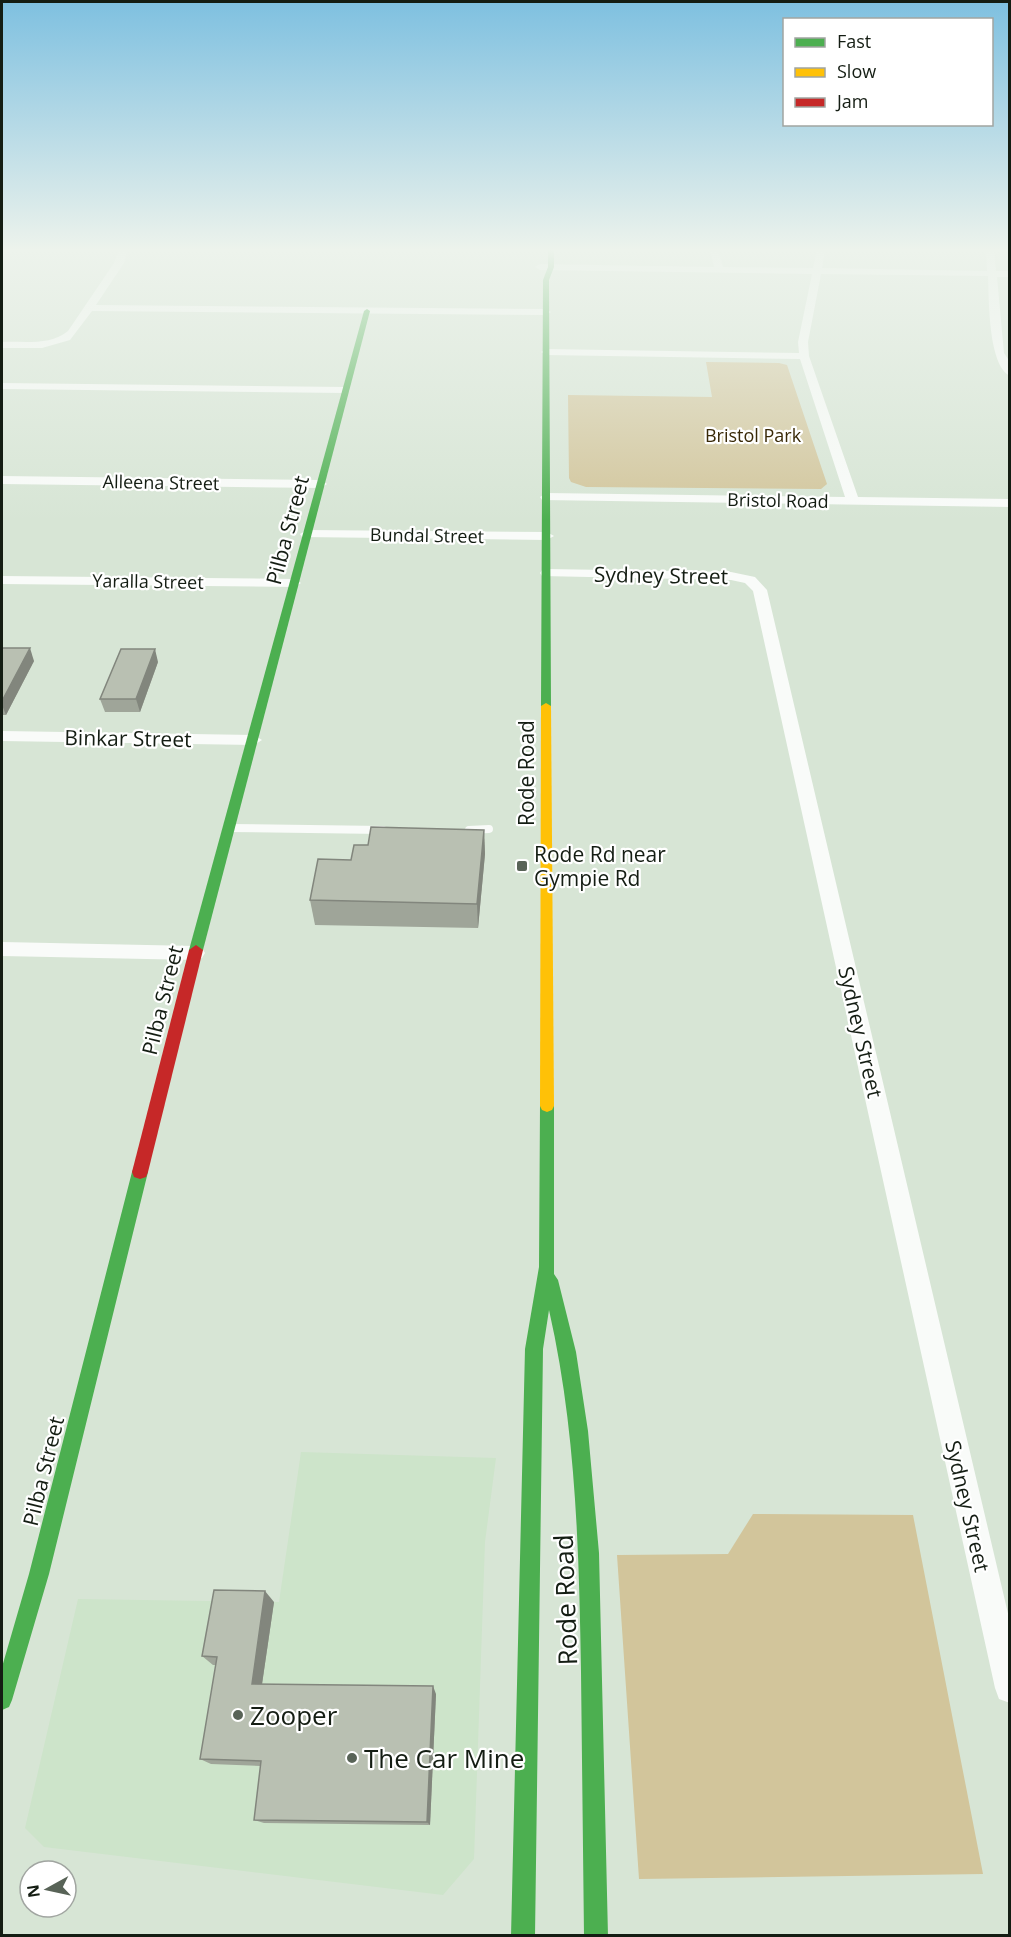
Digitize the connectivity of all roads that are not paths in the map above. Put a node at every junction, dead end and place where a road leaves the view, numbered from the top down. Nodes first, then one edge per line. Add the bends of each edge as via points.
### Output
1 (62, 340) edge
2 (359, 340) edge
3 (546, 340) edge
4 (803, 340) edge
5 (998, 340) edge
6 (2, 345) edge
7 (546, 352) junction
8 (804, 356) junction
9 (1010, 373) edge
10 (2, 386) edge
11 (345, 390) junction
12 (2, 480) edge
13 (321, 484) junction
14 (546, 497) junction
15 (853, 501) junction
16 (1010, 503) edge
17 (307, 534) junction
18 (547, 536) junction
19 (547, 573) junction
20 (2, 580) edge
21 (294, 583) junction
22 (2, 736) edge
23 (254, 740) junction
24 (229, 828) junction
25 (489, 829) dead end
26 (388, 830) edge
27 (455, 831) edge
28 (2, 949) edge
29 (195, 953) junction
30 (547, 1267) junction
31 (1010, 1688) edge
32 (2, 1700) edge
33 (523, 1935) edge
34 (596, 1935) edge

1 - 6 street via 42,345
2 - 11 main road, Pilba Street
3 - 7 main road, Rode Road
4 - 8 street
5 - 9 street via 999,353
7 - 8 street
7 - 14 main road, Rode Road
8 - 15 street
10 - 11 street
11 - 13 main road, Pilba Street
12 - 13 street, Alleena Street
13 - 17 main road, Pilba Street
14 - 15 street, Bristol Road
14 - 18 main road, Rode Road
15 - 16 street, Bristol Road
17 - 18 street, Bundal Street
17 - 21 main road, Pilba Street
18 - 19 main road, Rode Road
19 - 30 main road, Rode Road
19 - 31 street, Sydney Street via 731,576 750,580 760,590
20 - 21 street, Yaralla Street
21 - 23 main road, Pilba Street
22 - 23 street, Binkar Street
23 - 24 main road, Pilba Street
24 - 26 lane
24 - 29 main road, Pilba Street
25 - 27 lane
28 - 29 street
29 - 32 main road, Pilba Street via 39,1574
30 - 33 main road, Rode Road via 534,1349
30 - 34 main road, Rode Road via 567,1352 585,1495

